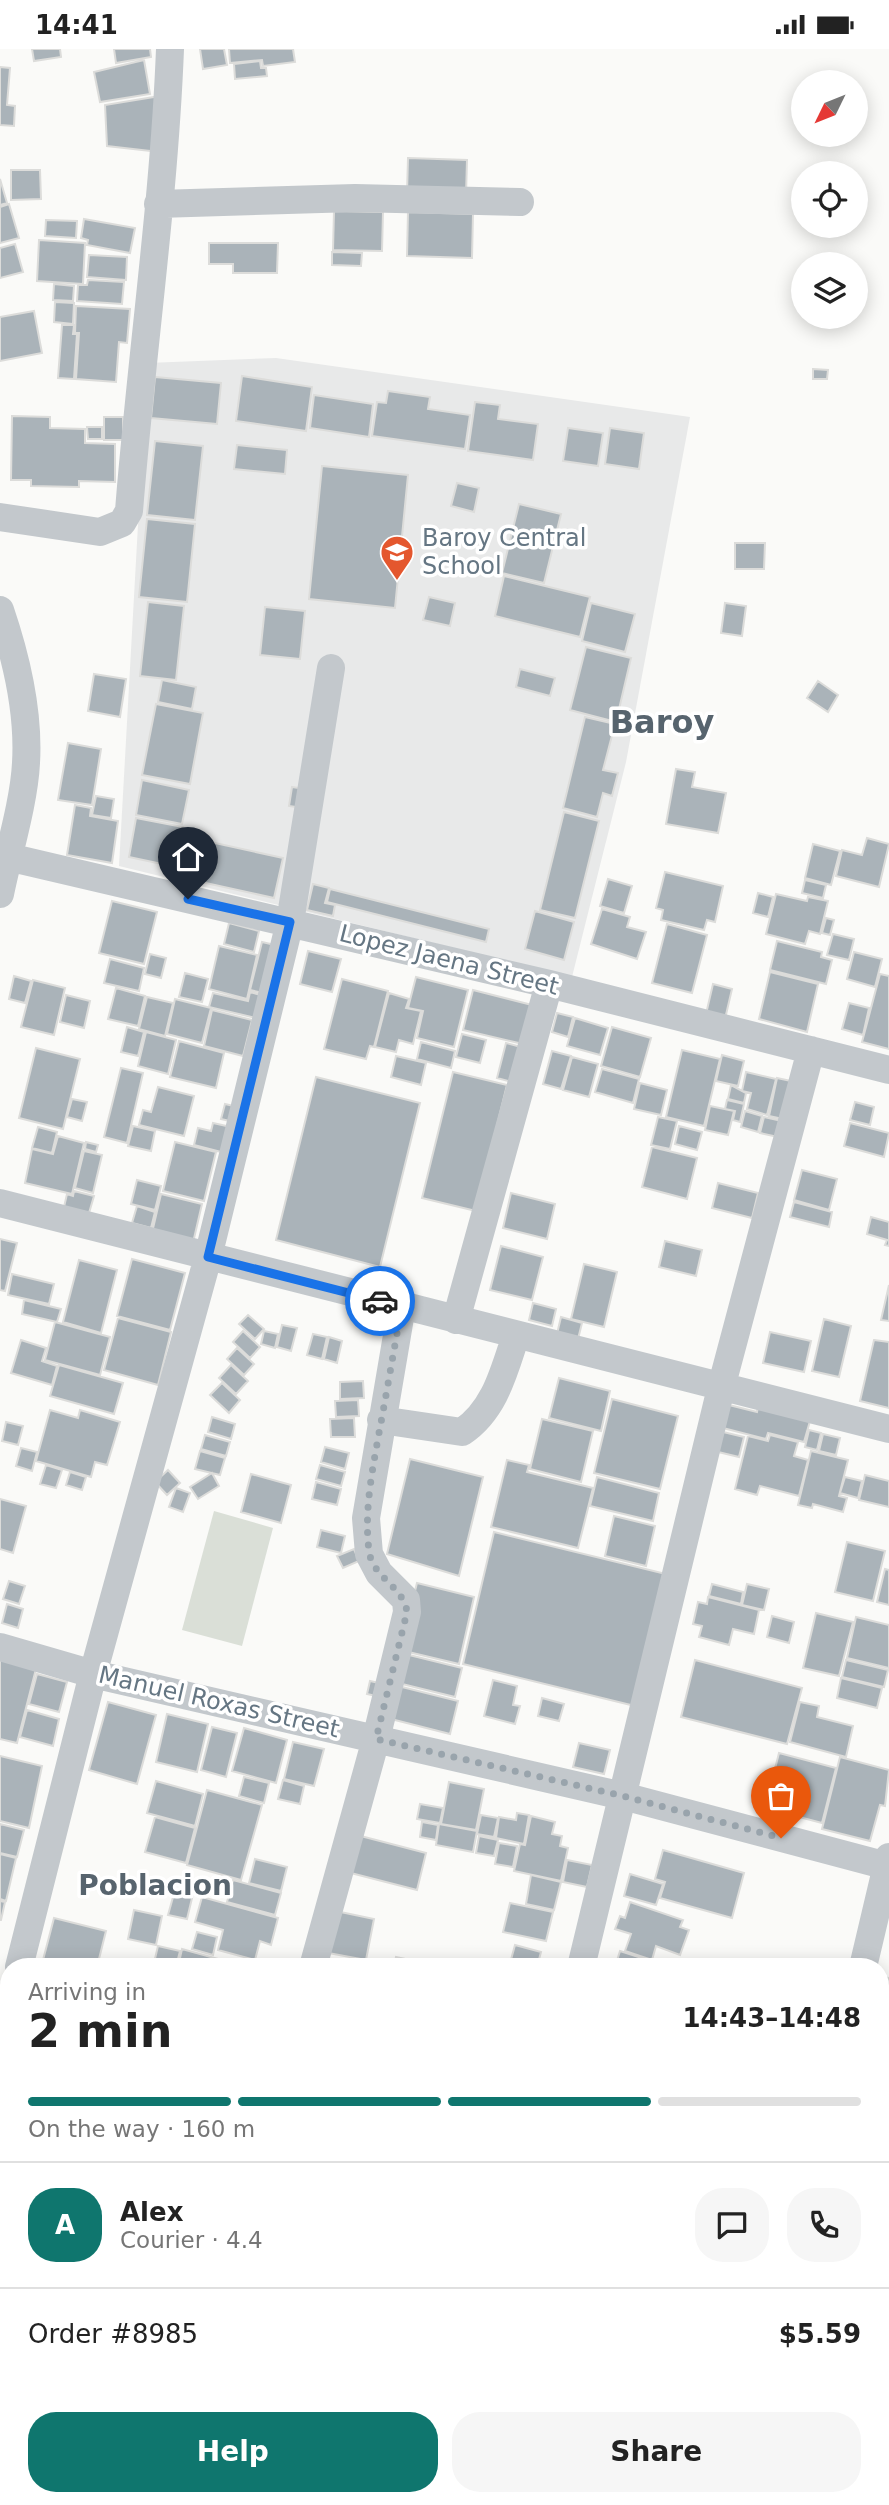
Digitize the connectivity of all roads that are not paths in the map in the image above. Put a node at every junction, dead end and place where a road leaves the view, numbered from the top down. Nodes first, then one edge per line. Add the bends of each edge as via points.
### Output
1 (170, 49) edge
2 (520, 202) dead end
3 (158, 204) junction
4 (0, 517) edge
5 (0, 610) edge
6 (331, 668) dead end
7 (8, 857) junction
8 (0, 894) edge
9 (290, 922) junction
10 (549, 984) junction
11 (811, 1050) junction
12 (889, 1070) edge
13 (0, 1203) edge
14 (208, 1257) junction
15 (402, 1306) junction
16 (456, 1320) junction
17 (516, 1335) junction
18 (721, 1388) junction
19 (382, 1420) junction
20 (889, 1429) edge
21 (0, 1647) edge
22 (93, 1674) junction
23 (376, 1739) junction
24 (623, 1796) junction
25 (888, 1861) edge
26 (21, 1958) edge
27 (315, 1958) edge
28 (583, 1958) edge
29 (865, 1958) edge

1 - 3 street
2 - 3 street via 355,198
3 - 4 street via 130,511 122,523 100,532
5 - 7 street via 21,699 26,763
6 - 9 street
7 - 8 street
7 - 9 street, Lopez Jaena Street
9 - 10 street, Lopez Jaena Street
9 - 14 street
10 - 11 street, Lopez Jaena Street
10 - 16 street
11 - 12 street, Lopez Jaena Street
11 - 18 street
13 - 14 street
14 - 15 street
14 - 22 street
15 - 16 street
15 - 19 street
16 - 17 street
17 - 18 street
17 - 19 street via 499,1387 483,1414 462,1431
18 - 20 street
18 - 24 street
19 - 23 street via 366,1518 369,1555 379,1573 406,1600 407,1612
21 - 22 street, Manuel Roxas Street
22 - 23 street, Manuel Roxas Street
22 - 26 street
23 - 24 street, Manuel Roxas Street
23 - 27 street
24 - 25 street, Manuel Roxas Street
24 - 28 street
25 - 29 street

